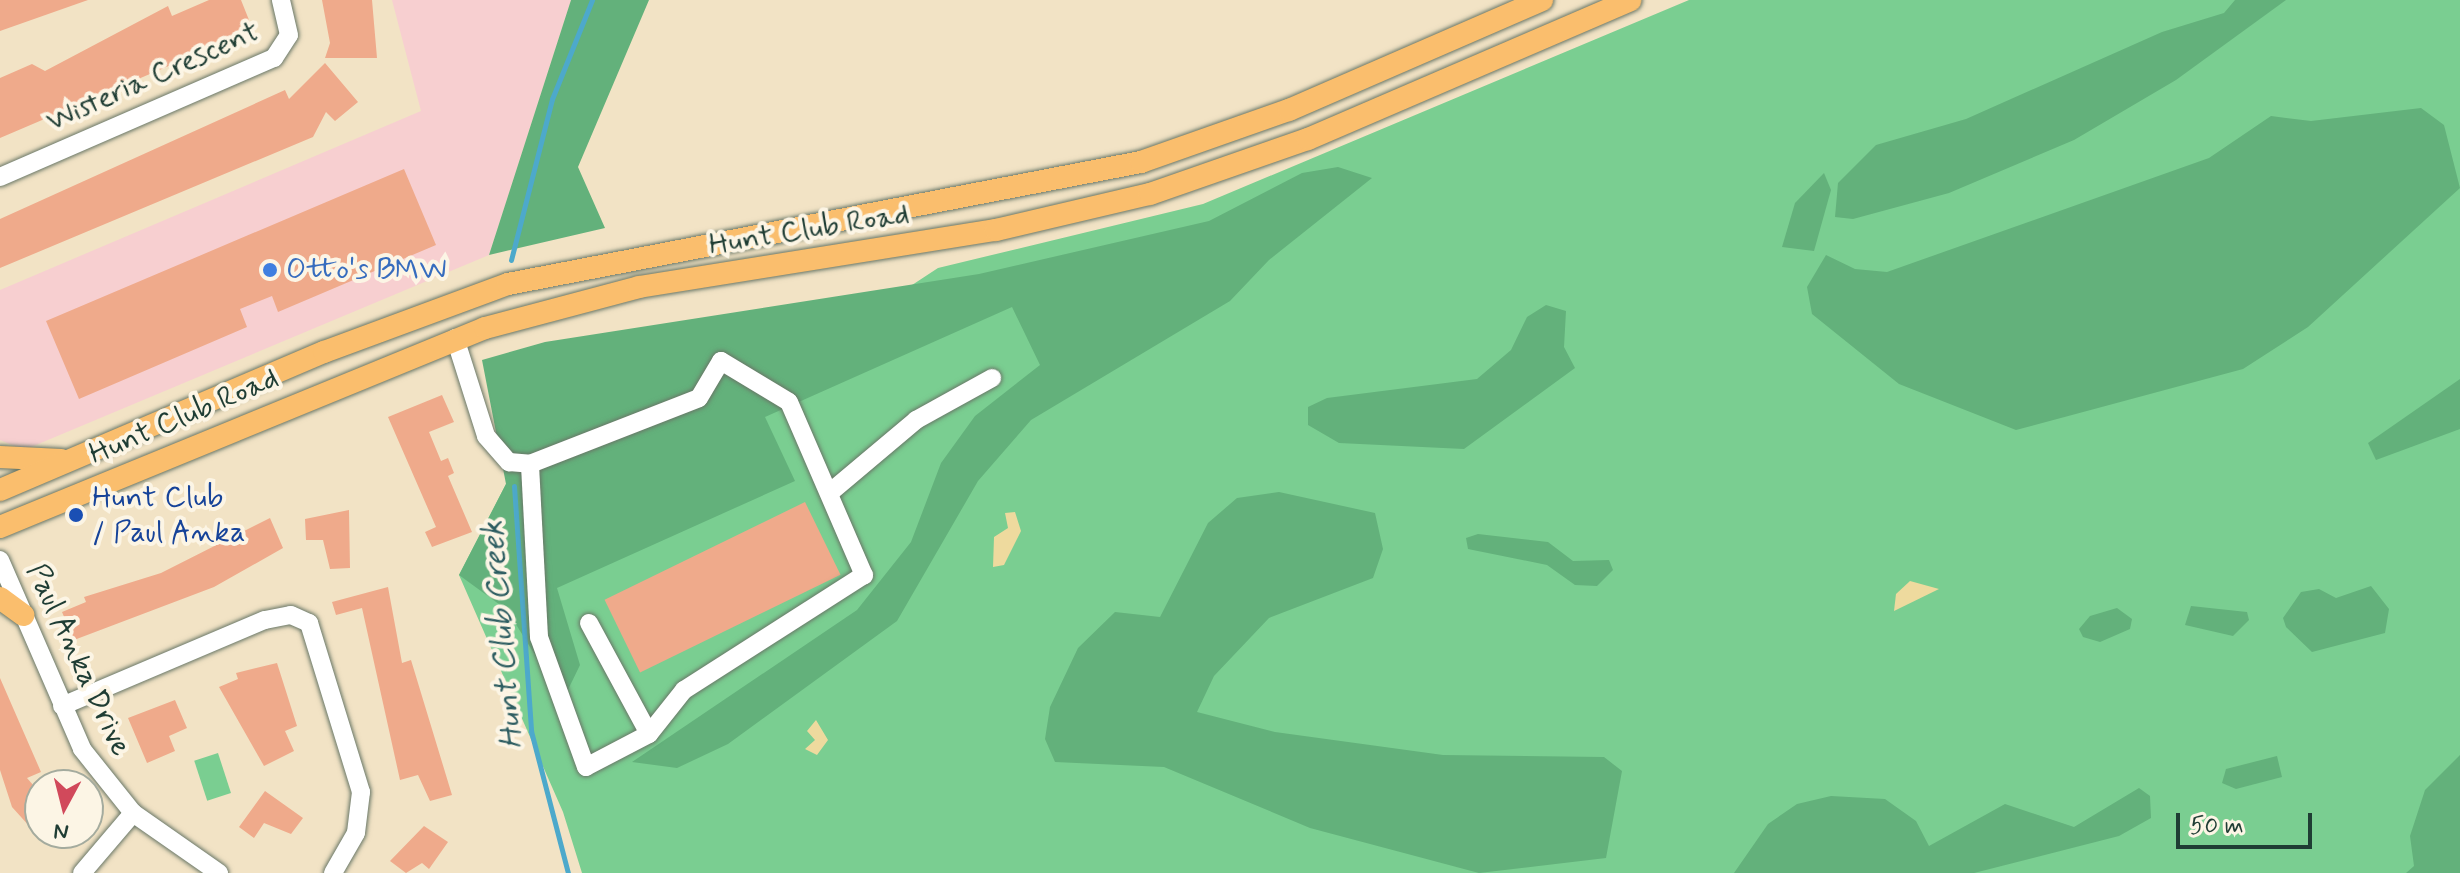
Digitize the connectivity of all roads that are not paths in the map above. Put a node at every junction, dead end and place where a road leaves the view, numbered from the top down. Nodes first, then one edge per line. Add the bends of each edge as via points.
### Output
1 (281, 0) edge
2 (1542, 0) edge
3 (1630, 0) edge
4 (0, 177) edge
5 (455, 338) junction
6 (992, 378) dead end
7 (0, 457) edge
8 (70, 460) junction
9 (530, 464) junction
10 (0, 490) edge
11 (833, 490) junction
12 (0, 527) edge
13 (0, 560) edge
14 (0, 598) edge
15 (23, 615) junction
16 (589, 623) dead end
17 (62, 706) junction
18 (649, 734) junction
19 (133, 813) junction
20 (82, 873) edge
21 (219, 873) edge
22 (333, 873) edge

1 - 4 street, Wisteria Crescent via 289,35 274,58
2 - 8 main road, Hunt Club Road via 1277,114 1127,166 508,284
3 - 5 main road, Hunt Club Road via 1308,139 1161,191 996,230 639,287
5 - 9 street via 490,444 509,462
5 - 12 main road, Hunt Club Road
6 - 11 street via 916,420
7 - 8 main road
8 - 10 main road, Hunt Club Road
9 - 11 street via 699,398 721,361 789,402
9 - 18 street via 539,637 552,685 586,767
11 - 18 street via 864,575 684,690
13 - 15 street, Paul Anka Drive
14 - 15 main road
15 - 17 street, Paul Anka Drive
16 - 18 street
17 - 19 street, Paul Anka Drive via 82,749
17 - 22 street via 265,620 291,615 309,623 361,792 356,833
19 - 20 street
19 - 21 street, Paul Anka Drive

